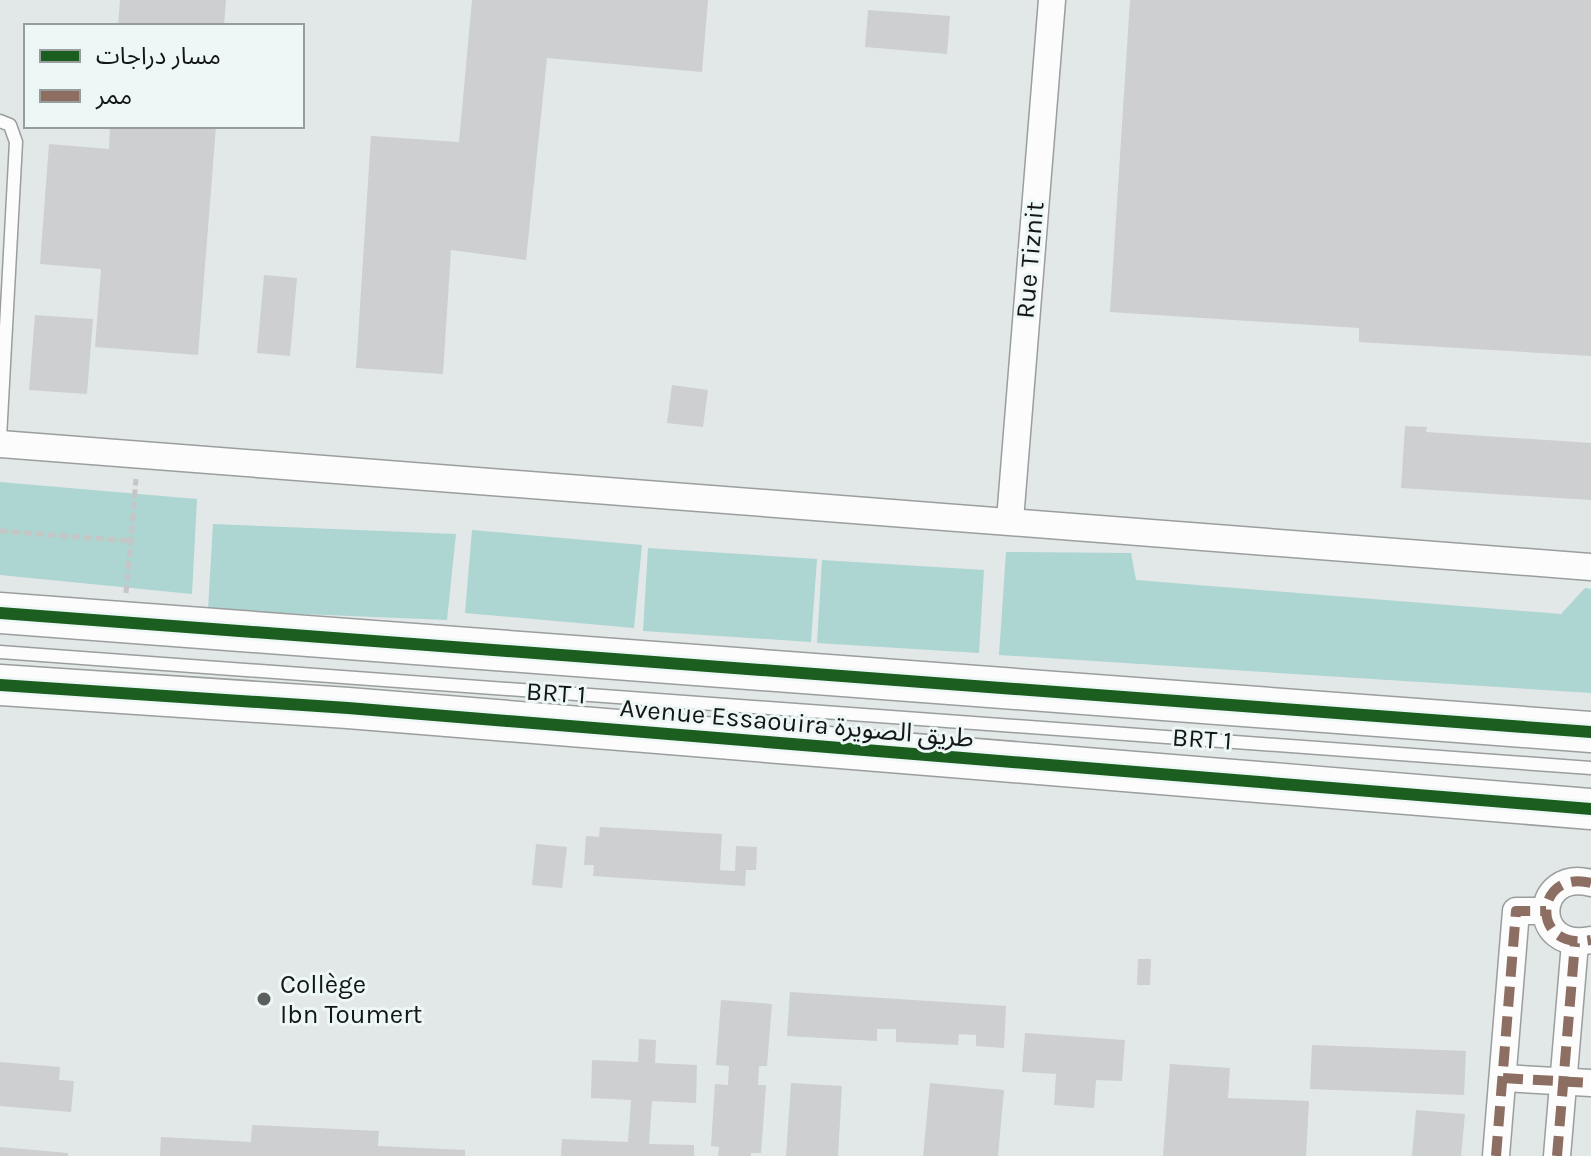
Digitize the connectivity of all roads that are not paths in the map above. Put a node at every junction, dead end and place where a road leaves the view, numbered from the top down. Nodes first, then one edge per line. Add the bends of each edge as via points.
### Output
1 (1052, 0) edge
2 (0, 121) edge
3 (6, 194) edge
4 (5, 242) edge
5 (4, 306) edge
6 (0, 441) edge
7 (1010, 520) junction
8 (1591, 567) edge
9 (0, 613) edge
10 (0, 652) edge
11 (0, 685) edge
12 (1591, 732) edge
13 (1591, 768) edge
14 (1591, 809) edge
15 (1591, 883) edge
16 (1546, 911) junction
17 (1583, 942) edge
18 (1503, 1078) junction
19 (1564, 1082) junction
20 (1591, 1083) edge
21 (1496, 1156) edge
22 (1557, 1156) edge

1 - 7 street, Rue Tiznit
2 - 3 lane via 10,125 16,142
3 - 4 lane
4 - 5 lane
5 - 6 lane
6 - 7 street
7 - 8 street
9 - 12 main road, Avenue Essaouira طريق الصويرة
10 - 13 lane, BRT 1
11 - 14 main road, Avenue Essaouira طريق الصويرة via 348,708
15 - 16 street via 1567,881 1548,898
16 - 17 street via 1554,933
16 - 18 street via 1516,911
17 - 19 street
18 - 19 street
18 - 21 street
19 - 20 street
19 - 22 street

